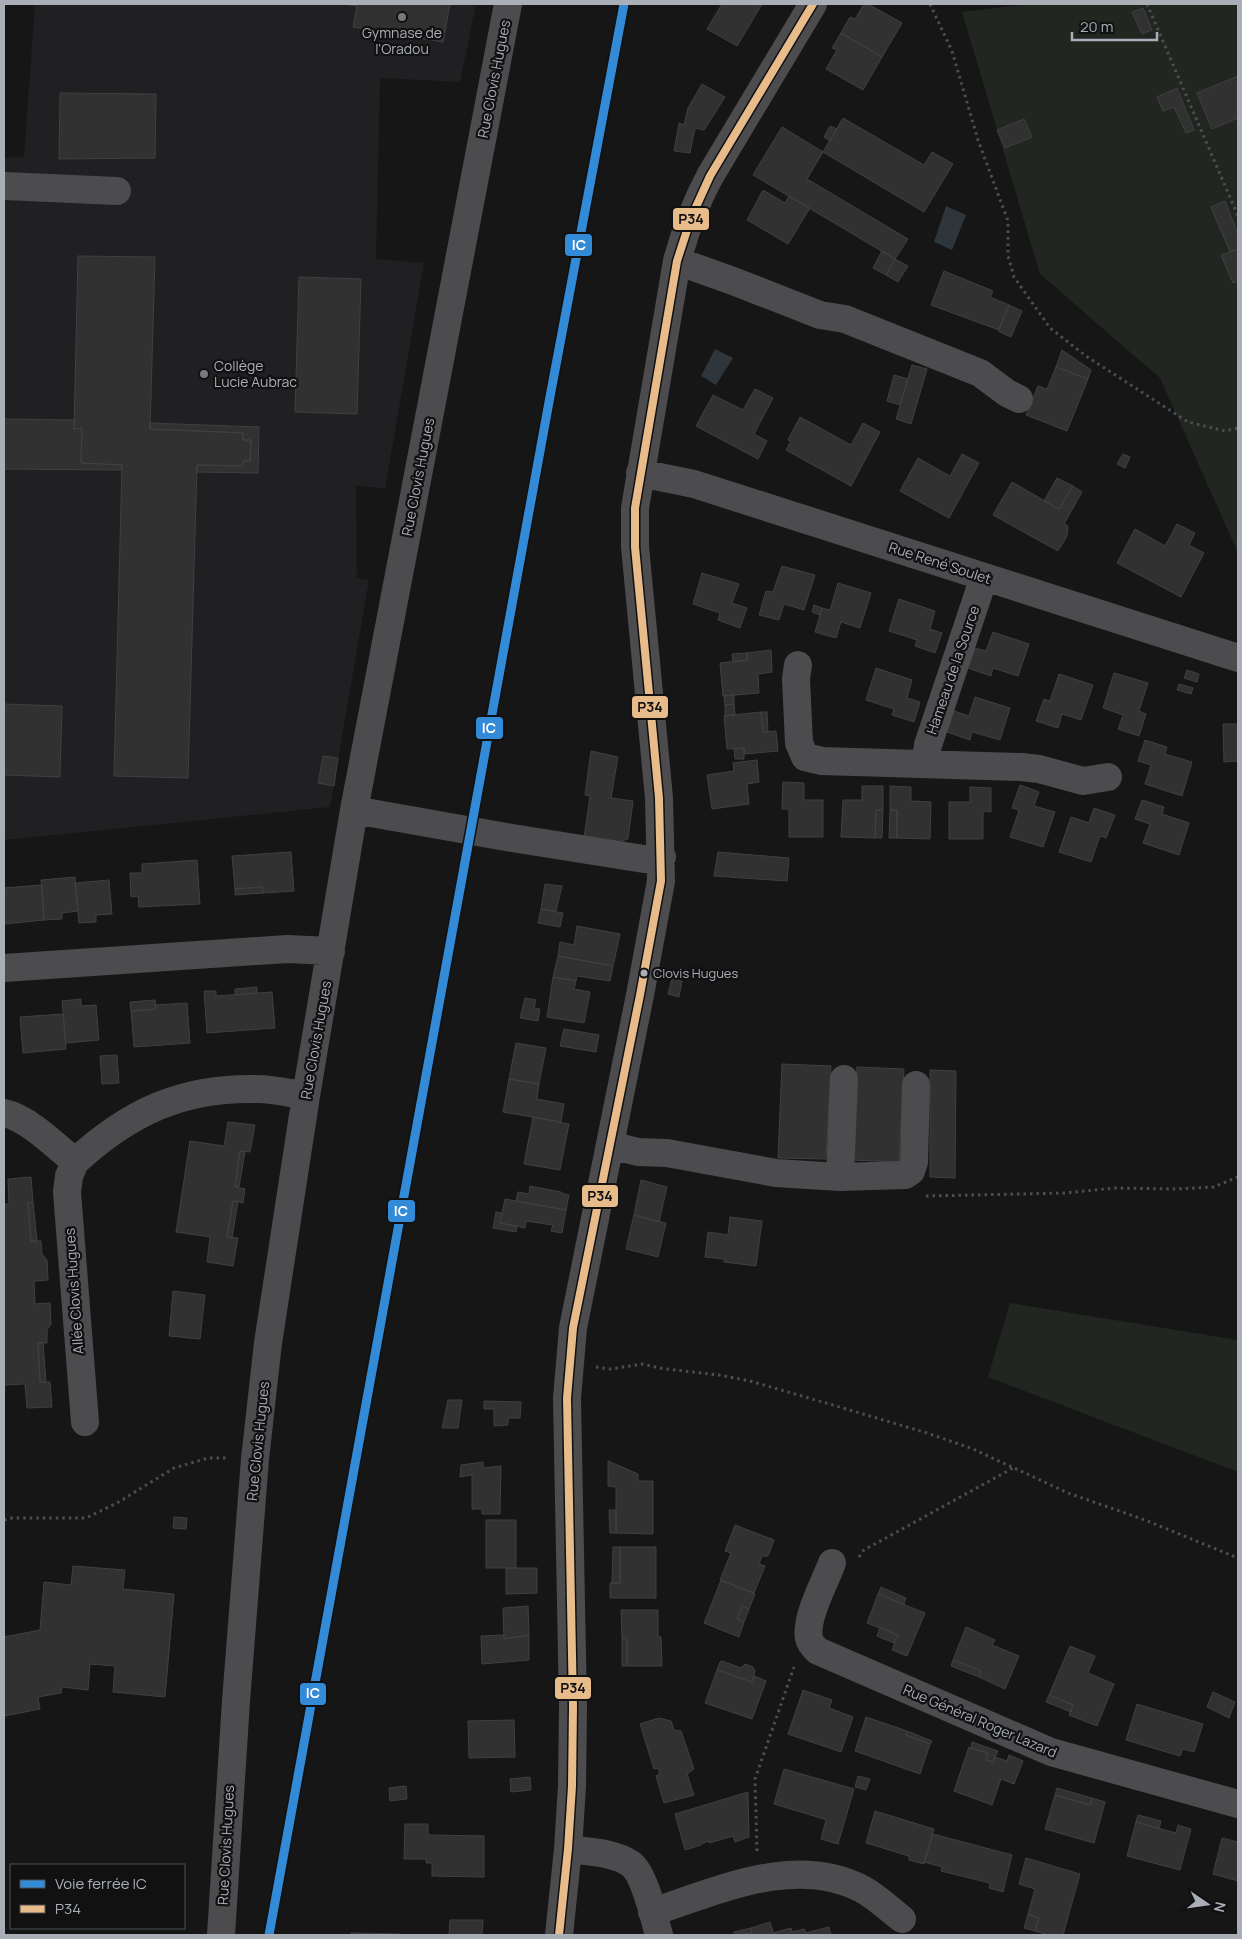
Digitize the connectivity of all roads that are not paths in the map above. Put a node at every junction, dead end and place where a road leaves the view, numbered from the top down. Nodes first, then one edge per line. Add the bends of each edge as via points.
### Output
1 (508, 4) edge
2 (814, 4) edge
3 (4, 186) edge
4 (117, 191) dead end
5 (677, 261) junction
6 (1019, 399) dead end
7 (640, 473) junction
8 (984, 577) junction
9 (1238, 658) edge
10 (798, 665) dead end
11 (924, 764) junction
12 (1108, 777) dead end
13 (354, 810) junction
14 (662, 857) junction
15 (331, 951) junction
16 (4, 968) edge
17 (844, 1079) dead end
18 (916, 1085) dead end
19 (306, 1096) junction
20 (4, 1113) edge
21 (610, 1145) junction
22 (75, 1162) junction
23 (840, 1176) junction
24 (85, 1422) dead end
25 (832, 1563) road end
26 (1238, 1804) edge
27 (568, 1849) junction
28 (902, 1919) dead end
29 (655, 1923) edge
30 (221, 1935) edge
31 (559, 1935) edge

1 - 13 street, Rue Clovis Hugues
2 - 5 street via 696,200
3 - 4 street
5 - 6 street via 820,315 845,319 980,373
5 - 7 street
7 - 8 street, Rue René Soulet via 694,484
7 - 14 street via 635,508 636,547
8 - 9 street, Rue René Soulet
8 - 11 street, Hameau de la Source
10 - 11 street via 798,743 805,756 822,761
11 - 12 street via 1039,769 1083,782
13 - 14 street via 634,857
13 - 15 street, Rue Clovis Hugues
14 - 21 street via 657,910
15 - 16 street via 286,949
15 - 19 street, Rue Clovis Hugues
17 - 23 street
18 - 23 street via 911,1172
19 - 22 street via 259,1089 228,1090 165,1102 138,1114 106,1135
19 - 30 street, Rue Clovis Hugues via 268,1343 255,1459
20 - 22 street via 25,1122
21 - 23 street via 638,1152 668,1152 776,1173
21 - 27 street via 568,1364 573,1706
22 - 24 street, Allée Clovis Hugues via 67,1192
25 - 26 street, Rue Général Roger Lazard via 812,1614 809,1637 811,1644 828,1657 1051,1752
27 - 29 street via 600,1853 633,1866 640,1875
27 - 31 street
28 - 29 street via 862,1889 832,1878 800,1874 760,1878

